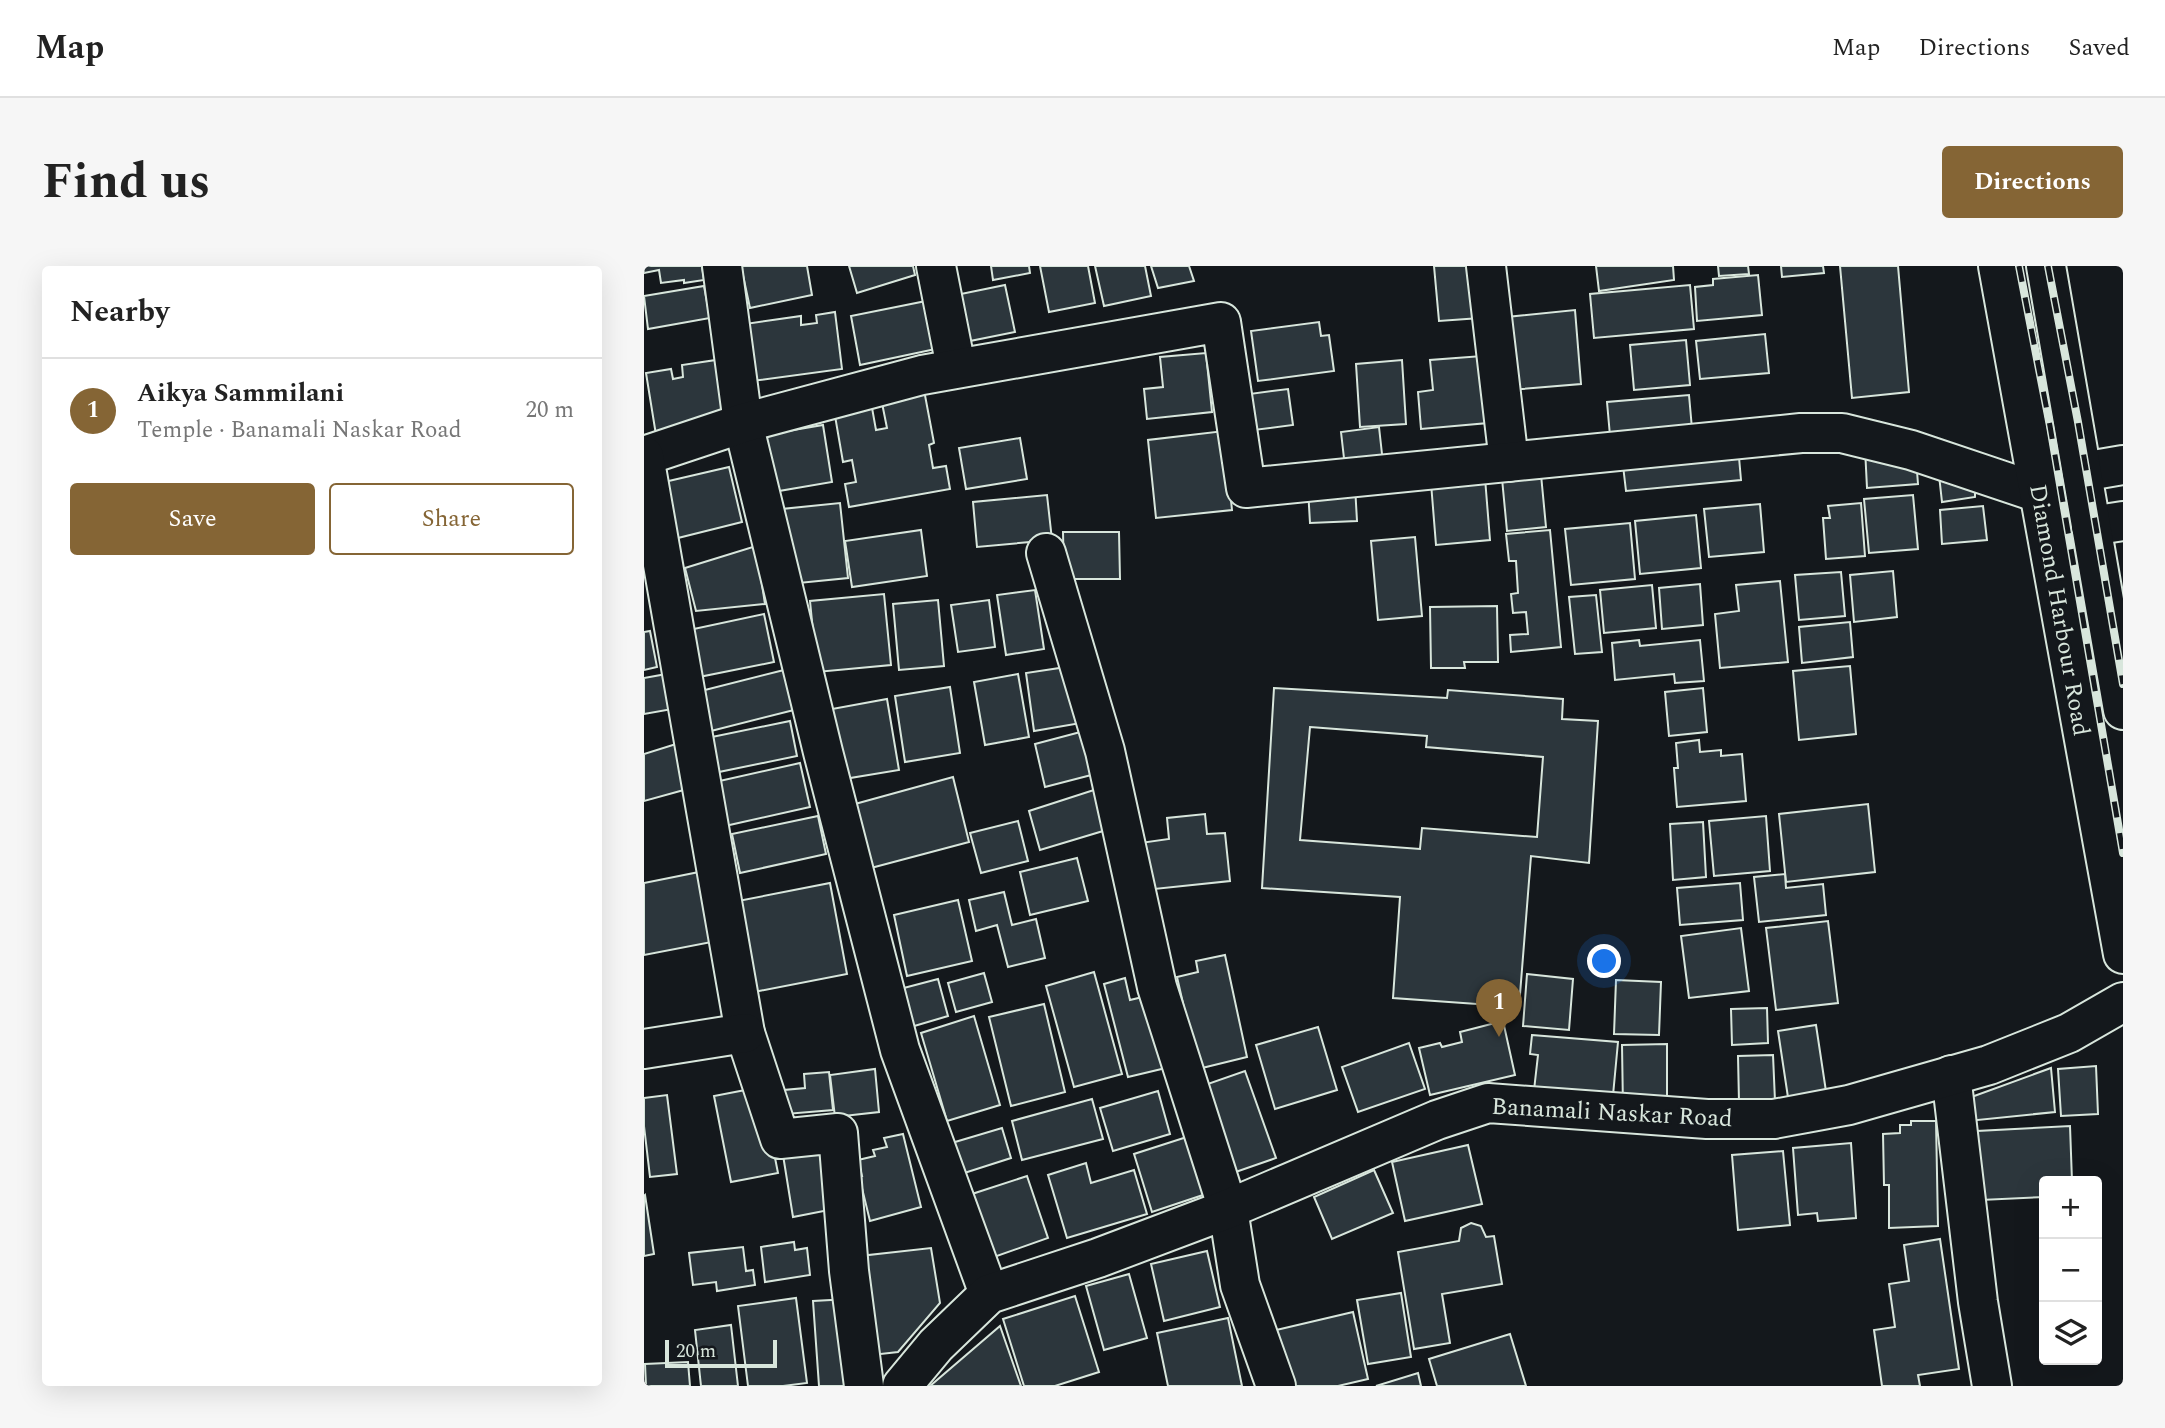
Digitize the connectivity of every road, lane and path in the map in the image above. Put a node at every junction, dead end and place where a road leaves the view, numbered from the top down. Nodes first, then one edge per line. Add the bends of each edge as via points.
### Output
1 (722, 266) edge
2 (936, 266) edge
3 (1486, 266) edge
4 (1998, 266) edge
5 (2046, 266) edge
6 (957, 367) junction
7 (743, 424) junction
8 (644, 456) edge
9 (1509, 462) junction
10 (2123, 466) edge
11 (2082, 472) junction
12 (2039, 493) junction
13 (2107, 523) edge
14 (1046, 553) dead end
15 (2118, 657) edge
16 (2123, 710) edge
17 (2123, 954) edge
18 (2123, 1002) edge
19 (745, 1034) junction
20 (644, 1049) edge
21 (1951, 1075) junction
22 (1228, 1209) junction
23 (989, 1294) junction
24 (904, 1385) edge
25 (864, 1386) edge
26 (1276, 1386) edge
27 (1992, 1386) edge

1 - 7 main road
2 - 6 main road
3 - 9 main road
4 - 12 main road, Diamond Harbour Road
5 - 11 main road, Diamond Harbour Road
6 - 7 main road
6 - 9 main road via 1221,322 1246,488
7 - 8 main road
7 - 23 main road via 900,1050
8 - 19 main road
9 - 12 main road via 1801,433 1842,433 1911,450
10 - 11 main road
11 - 13 main road, Diamond Harbour Road
12 - 17 main road, Diamond Harbour Road
13 - 15 main road, Diamond Harbour Road
14 - 22 main road via 1105,751 1157,987
15 - 16 main road, Diamond Harbour Road
18 - 21 main road, Banamali Naskar Road via 2044,1044
19 - 20 main road
19 - 25 main road via 780,1139 838,1133
21 - 22 main road, Banamali Naskar Road via 1849,1105 1774,1119 1707,1119 1488,1103 1437,1120
21 - 27 main road
22 - 23 main road, Banamali Naskar Road
22 - 26 main road via 1240,1285
23 - 24 main road, Banamali Naskar Road via 936,1345

